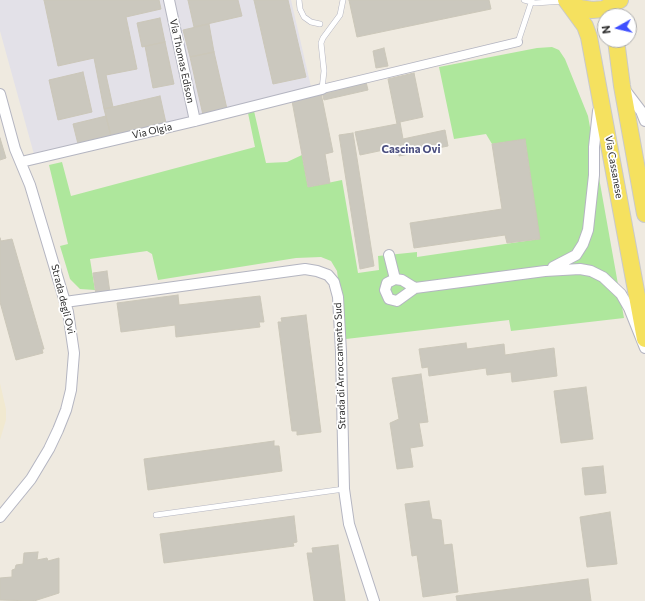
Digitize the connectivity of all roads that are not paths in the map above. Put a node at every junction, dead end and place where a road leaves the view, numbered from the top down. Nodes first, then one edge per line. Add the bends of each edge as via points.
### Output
1 (169, 0) edge
2 (299, 0) edge
3 (343, 0) edge
4 (524, 0) edge
5 (566, 1) edge
6 (531, 3) junction
7 (618, 6) edge
8 (320, 24) dead end
9 (518, 42) joint
10 (617, 48) edge
11 (622, 86) junction
12 (322, 89) junction
13 (600, 93) junction
14 (0, 94) edge
15 (195, 121) junction
16 (645, 121) edge
17 (21, 162) junction
18 (645, 214) edge
19 (389, 255) dead end
20 (545, 271) junction
21 (395, 279) junction
22 (415, 288) junction
23 (65, 302) junction
24 (645, 339) edge
25 (645, 348) edge
26 (344, 490) junction
27 (156, 515) dead end
28 (0, 517) edge
29 (374, 601) edge

1 - 15 street, Via Thomas Edison
2 - 8 lane via 304,17
3 - 12 lane via 337,20 323,38
4 - 6 lane
5 - 6 lane
5 - 7 main road via 580,8 592,10
5 - 13 main road, Via Cassanese via 585,26
6 - 9 lane
9 - 12 street
10 - 11 main road
11 - 16 street
11 - 18 main road
12 - 15 street, Via Olgia
13 - 20 street via 588,230 576,255
13 - 24 main road, Via Cassanese
14 - 17 street
15 - 17 street, Via Olgia
17 - 23 street, Strada degli Ovi
19 - 21 street
20 - 22 street
20 - 25 street via 580,269 603,277 621,294
21 - 22 street
21 - 22 street via 390,280 385,288 386,295 392,300 401,300
23 - 26 street, Strada di Arroccamento Sud via 305,269 317,270 328,275 334,282 338,297
23 - 28 street, Strada degli Ovi via 74,353 71,390 66,410 42,463
26 - 27 lane
26 - 29 street, Strada di Arroccamento Sud via 349,524

